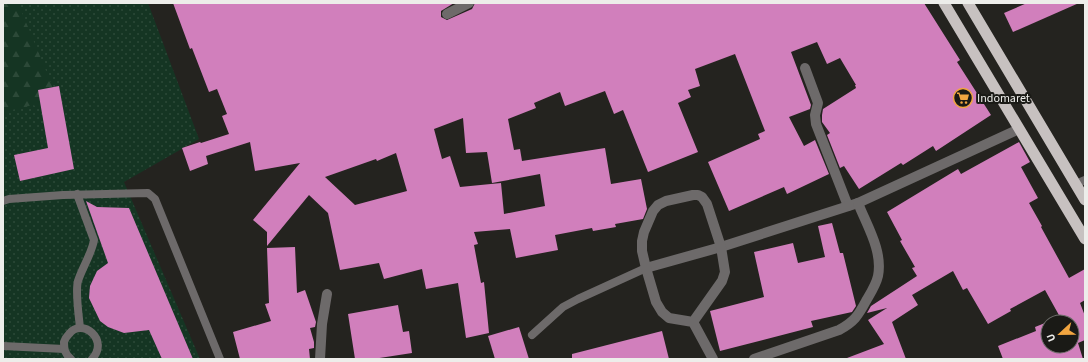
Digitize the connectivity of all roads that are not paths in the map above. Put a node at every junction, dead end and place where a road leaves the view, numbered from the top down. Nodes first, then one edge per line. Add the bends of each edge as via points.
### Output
1 (469, 3) edge
2 (944, 3) edge
3 (968, 3) edge
4 (447, 14) dead end
5 (805, 68) dead end
6 (1019, 129) junction
7 (1080, 182) edge
8 (77, 194) junction
9 (1085, 200) edge
10 (3, 201) edge
11 (858, 203) junction
12 (848, 206) junction
13 (1085, 239) edge
14 (721, 247) junction
15 (646, 268) junction
16 (327, 294) dead end
17 (693, 322) junction
18 (80, 328) junction
19 (532, 335) dead end
20 (3, 346) edge
21 (64, 349) junction
22 (70, 359) edge
23 (92, 359) edge
24 (220, 359) edge
25 (320, 359) edge
26 (713, 359) edge
27 (754, 359) edge

1 - 4 street
2 - 6 highway
3 - 7 highway
5 - 12 street via 818,103 816,124
6 - 11 street
6 - 13 highway
7 - 9 highway
8 - 10 lane via 9,198
8 - 18 lane via 94,240 93,248 77,283
8 - 24 lane via 148,193 155,199
11 - 12 street
11 - 27 street via 879,259 878,277 856,319 839,330
12 - 14 street
14 - 15 street
14 - 15 street via 707,204 702,197 693,195 666,201 653,211 644,232 642,251
14 - 17 street via 724,277
15 - 17 street via 656,302 662,312 669,318
15 - 19 lane via 562,307
16 - 25 street
17 - 26 street
18 - 21 lane via 71,332 65,339
18 - 23 lane via 87,329 97,339 97,353
20 - 21 lane
21 - 22 lane

